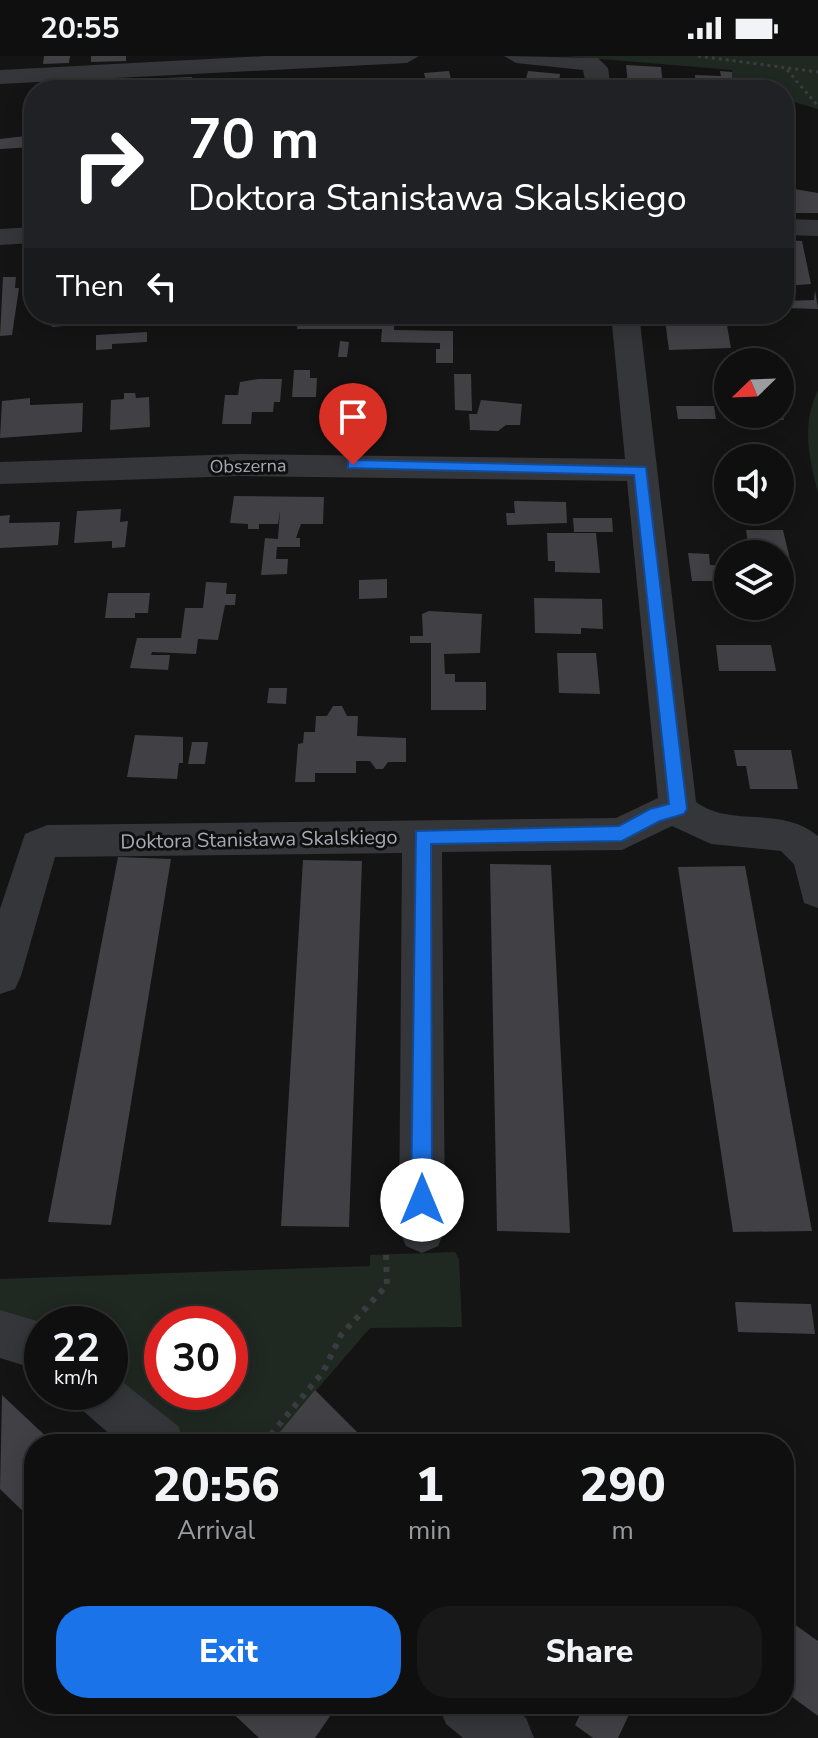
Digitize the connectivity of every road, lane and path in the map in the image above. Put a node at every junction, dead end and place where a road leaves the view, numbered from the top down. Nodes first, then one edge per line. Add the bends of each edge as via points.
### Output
1 (407, 56) edge
2 (516, 56) edge
3 (698, 56) edge
4 (786, 69) junction
5 (818, 72) edge
6 (0, 77) edge
7 (598, 80) edge
8 (818, 106) edge
9 (794, 227) edge
10 (818, 228) edge
11 (24, 236) edge
12 (0, 237) edge
13 (626, 324) edge
14 (641, 470) junction
15 (0, 473) edge
16 (678, 809) junction
17 (422, 837) junction
18 (818, 891) edge
19 (0, 976) edge
20 (422, 1230) joint
21 (0, 1334) edge
22 (24, 1339) edge
23 (119, 1410) edge
24 (148, 1434) edge
25 (271, 1434) edge
26 (478, 1714) edge
27 (506, 1738) edge

1 - 6 street
2 - 7 street via 589,63
3 - 4 path
4 - 5 path
4 - 8 path
9 - 10 street
11 - 12 street
13 - 14 street
14 - 15 street, Obszerna via 353,465
14 - 16 street
16 - 17 street, Doktora Stanisława Skalskiego via 656,814 622,834
16 - 18 street via 716,829 779,833 802,847 813,862
17 - 19 street, Doktora Stanisława Skalskiego via 57,840 39,846
17 - 20 street
20 - 25 path via 386,1254 387,1285 341,1335 323,1372
21 - 22 street
23 - 24 street
26 - 27 street

